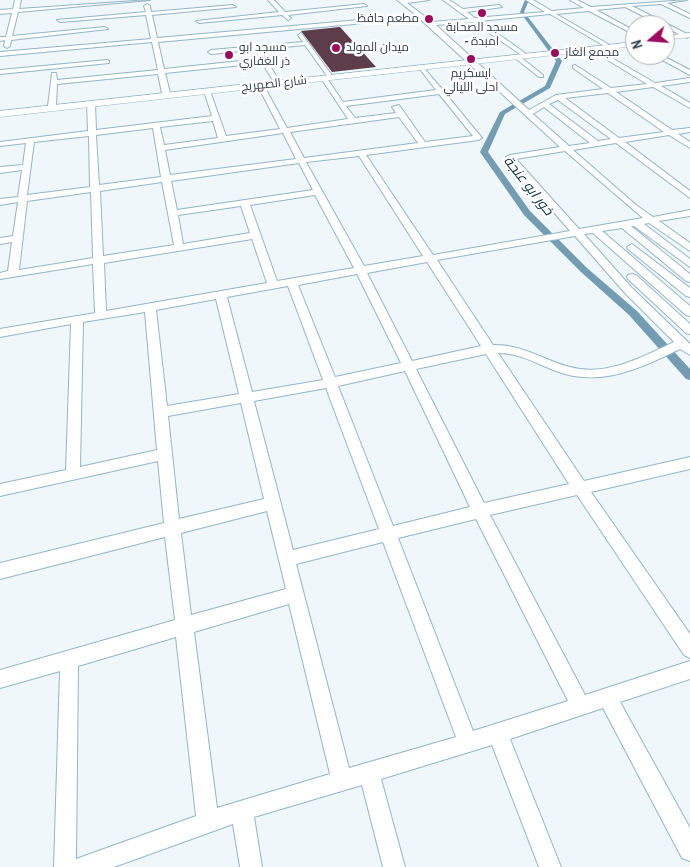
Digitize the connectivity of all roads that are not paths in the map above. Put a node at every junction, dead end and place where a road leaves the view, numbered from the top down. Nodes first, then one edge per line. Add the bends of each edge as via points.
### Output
1 (18, 0) edge
2 (59, 0) edge
3 (139, 0) edge
4 (146, 0) edge
5 (229, 0) edge
6 (271, 0) edge
7 (357, 0) edge
8 (426, 0) edge
9 (446, 0) edge
10 (488, 0) edge
11 (529, 0) edge
12 (574, 0) edge
13 (615, 0) edge
14 (684, 0) edge
15 (402, 1) edge
16 (659, 1) edge
17 (99, 2) edge
18 (364, 6) junction
19 (627, 6) junction
20 (233, 7) junction
21 (499, 7) junction
22 (59, 8) junction
23 (590, 9) junction
24 (195, 10) junction
25 (14, 11) junction
26 (461, 11) junction
27 (0, 12) edge
28 (551, 13) junction
29 (148, 14) junction
30 (284, 14) junction
31 (420, 16) junction
32 (690, 16) edge
33 (105, 17) junction
34 (513, 17) junction
35 (239, 18) junction
36 (60, 20) junction
37 (378, 20) junction
38 (475, 20) junction
39 (199, 21) junction
40 (431, 24) junction
41 (296, 28) junction
42 (625, 28) edge
43 (105, 29) junction
44 (59, 34) junction
45 (204, 36) junction
46 (9, 38) junction
47 (686, 38) edge
48 (0, 39) edge
49 (154, 40) junction
50 (306, 43) junction
51 (106, 44) junction
52 (625, 44) edge
53 (625, 44) edge
54 (606, 45) junction
55 (256, 47) junction
56 (593, 49) junction
57 (211, 52) junction
58 (553, 52) junction
59 (2, 54) edge
60 (520, 56) junction
61 (264, 61) junction
62 (471, 61) junction
63 (107, 62) junction
64 (675, 65) edge
65 (55, 66) junction
66 (217, 66) junction
67 (575, 67) dead end
68 (422, 68) junction
69 (161, 71) junction
70 (0, 73) edge
71 (690, 73) edge
72 (108, 76) junction
73 (541, 76) dead end
74 (326, 77) junction
75 (690, 80) edge
76 (276, 81) junction
77 (54, 82) junction
78 (654, 85) junction
79 (261, 86) junction
80 (608, 90) junction
81 (207, 92) junction
82 (443, 92) junction
83 (166, 93) junction
84 (390, 98) junction
85 (559, 98) junction
86 (91, 104) junction
87 (341, 104) junction
88 (544, 104) junction
89 (52, 106) junction
90 (690, 106) edge
91 (0, 113) edge
92 (402, 114) junction
93 (528, 114) junction
94 (216, 118) junction
95 (353, 121) junction
96 (156, 125) junction
97 (690, 130) edge
98 (286, 131) junction
99 (670, 132) junction
100 (92, 133) junction
101 (30, 140) junction
102 (223, 140) junction
103 (617, 140) junction
104 (0, 144) edge
105 (595, 144) junction
106 (423, 145) junction
107 (690, 146) edge
108 (161, 148) junction
109 (565, 148) junction
110 (361, 153) junction
111 (301, 160) junction
112 (26, 167) junction
113 (0, 170) edge
114 (166, 178) junction
115 (94, 188) junction
116 (318, 192) junction
117 (690, 195) edge
118 (22, 198) junction
119 (0, 202) edge
120 (244, 202) junction
121 (690, 213) edge
122 (173, 214) junction
123 (653, 220) junction
124 (637, 223) junction
125 (624, 225) junction
126 (595, 230) junction
127 (579, 233) junction
128 (256, 235) junction
129 (17, 238) junction
130 (677, 238) junction
131 (0, 241) edge
132 (661, 241) junction
133 (646, 244) junction
134 (179, 247) junction
135 (632, 247) junction
136 (690, 248) edge
137 (618, 250) junction
138 (659, 254) junction
139 (645, 257) junction
140 (431, 258) junction
141 (97, 260) junction
142 (631, 261) junction
143 (690, 264) edge
144 (609, 266) junction
145 (675, 267) junction
146 (661, 270) junction
147 (361, 271) junction
148 (646, 273) junction
149 (13, 274) junction
150 (0, 276) edge
151 (689, 276) edge
152 (632, 277) junction
153 (671, 279) junction
154 (620, 280) junction
155 (292, 282) junction
156 (273, 286) junction
157 (689, 293) edge
158 (221, 295) junction
159 (671, 296) junction
160 (660, 303) junction
161 (150, 307) junction
162 (648, 310) junction
163 (690, 312) edge
164 (100, 316) junction
165 (77, 320) junction
166 (687, 325) edge
167 (0, 333) edge
168 (686, 347) edge
169 (488, 350) junction
170 (408, 367) junction
171 (330, 383) junction
172 (247, 396) junction
173 (161, 412) junction
174 (166, 454) junction
175 (690, 463) edge
176 (73, 473) junction
177 (580, 488) junction
178 (0, 490) edge
179 (273, 503) junction
180 (480, 511) junction
181 (172, 527) junction
182 (389, 534) junction
183 (287, 559) junction
184 (0, 571) edge
185 (296, 594) junction
186 (184, 625) junction
187 (690, 649) edge
188 (69, 658) junction
189 (690, 670) edge
190 (0, 678) edge
191 (606, 697) junction
192 (580, 705) junction
193 (498, 734) junction
194 (468, 743) junction
195 (368, 772) junction
196 (342, 781) junction
197 (242, 810) junction
198 (208, 823) junction
199 (690, 850) edge
200 (95, 865) edge
201 (65, 867) edge
202 (251, 867) edge
203 (394, 867) edge
204 (550, 867) edge

1 - 25 street
2 - 22 street
3 - 4 street
3 - 17 street
4 - 29 street
5 - 20 street
6 - 30 street
7 - 18 street
8 - 15 street
9 - 26 street
10 - 21 street
11 - 28 street
12 - 23 street
13 - 19 street
14 - 16 street
15 - 31 street
16 - 19 street
16 - 32 street
17 - 22 street
18 - 30 street via 323,7
18 - 37 street
19 - 23 street
19 - 47 street
20 - 24 street
20 - 35 street
21 - 26 street
21 - 34 street
22 - 25 street
22 - 36 street
23 - 28 street
23 - 42 street
24 - 29 street
24 - 39 street
25 - 27 street
25 - 46 street
26 - 38 street
28 - 34 street
28 - 54 street
29 - 33 street
29 - 49 street
30 - 35 street
30 - 41 street
31 - 37 street
31 - 40 street
33 - 36 street
33 - 43 street
34 - 38 street
35 - 39 street
36 - 44 street
37 - 41 street
38 - 40 street
38 - 60 street
39 - 45 street
40 - 62 street
41 - 45 street
41 - 50 street
43 - 44 street
43 - 51 street
44 - 46 street
45 - 49 street
45 - 57 street
46 - 48 street
46 - 59 street
49 - 51 street
49 - 69 street
50 - 55 street
50 - 74 street
51 - 59 street
51 - 63 street
52 - 54 main road
53 - 56 main road
54 - 58 main road
55 - 57 street
55 - 61 street
56 - 58 main road
56 - 78 street
57 - 66 street
58 - 60 main road, شارع الصهريج
59 - 70 street
60 - 62 main road, شارع الصهريج
60 - 73 street
61 - 66 street
61 - 76 street
62 - 68 main road, شارع الصهريج
62 - 74 main road, شارع الصهريج
62 - 93 street
63 - 65 street
63 - 72 street
64 - 71 street
65 - 70 street
65 - 77 street
66 - 69 street
67 - 80 street
68 - 74 main road, شارع الصهريج
68 - 82 street
69 - 72 street
69 - 83 street
72 - 77 street
74 - 76 main road, شارع الصهريج
74 - 79 main road, شارع الصهريج
74 - 87 street
75 - 78 street
76 - 83 main road, شارع الصهريج
77 - 89 street
78 - 80 street
78 - 90 street
79 - 81 main road, شارع الصهريج
79 - 98 street
80 - 85 street
80 - 99 street
81 - 86 main road, شارع الصهريج
81 - 94 street
82 - 84 street
82 - 106 street via 478,138
83 - 89 main road, شارع الصهريج
84 - 87 street
84 - 92 street
85 - 88 street
85 - 103 street
86 - 91 main road, شارع الصهريج
86 - 100 street
87 - 95 street
88 - 93 street
88 - 105 street
89 - 91 main road, شارع الصهريج
92 - 95 street
92 - 106 street
93 - 109 street
94 - 96 street
94 - 102 street
95 - 98 street
96 - 100 street
96 - 108 street
97 - 99 street
98 - 102 street
98 - 111 street
99 - 103 street
99 - 107 street
100 - 101 street
100 - 115 street
101 - 104 street
101 - 112 street
102 - 108 street
103 - 105 street
103 - 117 street
105 - 109 street
106 - 110 street
108 - 114 street
109 - 123 street
109 - 127 street via 510,158
110 - 111 street
110 - 140 street
111 - 114 street
111 - 116 street
112 - 113 street
112 - 118 street
114 - 115 street
114 - 122 street
115 - 118 street
115 - 141 street
116 - 120 street
116 - 147 street
118 - 119 street
118 - 129 street
120 - 122 street
120 - 128 street
121 - 123 street
122 - 134 street
123 - 124 street
123 - 130 street
124 - 125 street
124 - 132 street
125 - 126 street
125 - 133 street
126 - 127 street
126 - 137 street
127 - 140 street
127 - 144 street
128 - 134 street
128 - 156 street
129 - 131 street
129 - 149 street
130 - 132 street
130 - 136 street
132 - 133 street
132 - 143 street
133 - 135 street
133 - 138 street
134 - 141 street
135 - 137 street
135 - 139 street
137 - 142 street
138 - 139 street
138 - 145 street
139 - 142 street
139 - 146 street
140 - 147 street
140 - 169 street
141 - 149 street
141 - 164 street
142 - 144 street
142 - 148 street
143 - 145 street
144 - 154 street
145 - 146 street
145 - 151 street
146 - 148 street
146 - 153 street
147 - 155 street
147 - 170 street
148 - 152 street
148 - 159 street
149 - 150 street
151 - 153 street
152 - 154 street
152 - 160 street
153 - 157 street
154 - 162 street
155 - 156 street
155 - 171 street
156 - 158 street
157 - 159 street
158 - 161 street
158 - 172 street
159 - 160 street
159 - 163 street
160 - 162 street
160 - 166 street
161 - 164 street
161 - 173 street
162 - 168 street
164 - 165 street
165 - 167 street
165 - 176 street
168 - 169 street via 621,368 588,374 558,368 514,350
169 - 170 street
169 - 177 street
170 - 171 street
170 - 180 street
171 - 172 street
171 - 182 street
172 - 173 street
172 - 179 street
173 - 174 street
174 - 176 street
174 - 181 street
175 - 177 street
176 - 178 street
177 - 180 street
177 - 187 street
179 - 181 street
179 - 183 street
180 - 182 street
180 - 192 street
181 - 184 street
181 - 186 street
182 - 183 street
182 - 194 street
183 - 185 street
185 - 186 street
185 - 196 street
186 - 188 street
186 - 198 street
188 - 190 street
188 - 201 street
189 - 191 street
191 - 192 street
191 - 199 street
192 - 193 street
193 - 194 street
193 - 204 street
194 - 195 street
195 - 196 street
195 - 203 street
196 - 197 street
197 - 198 street
197 - 202 street
198 - 200 street

